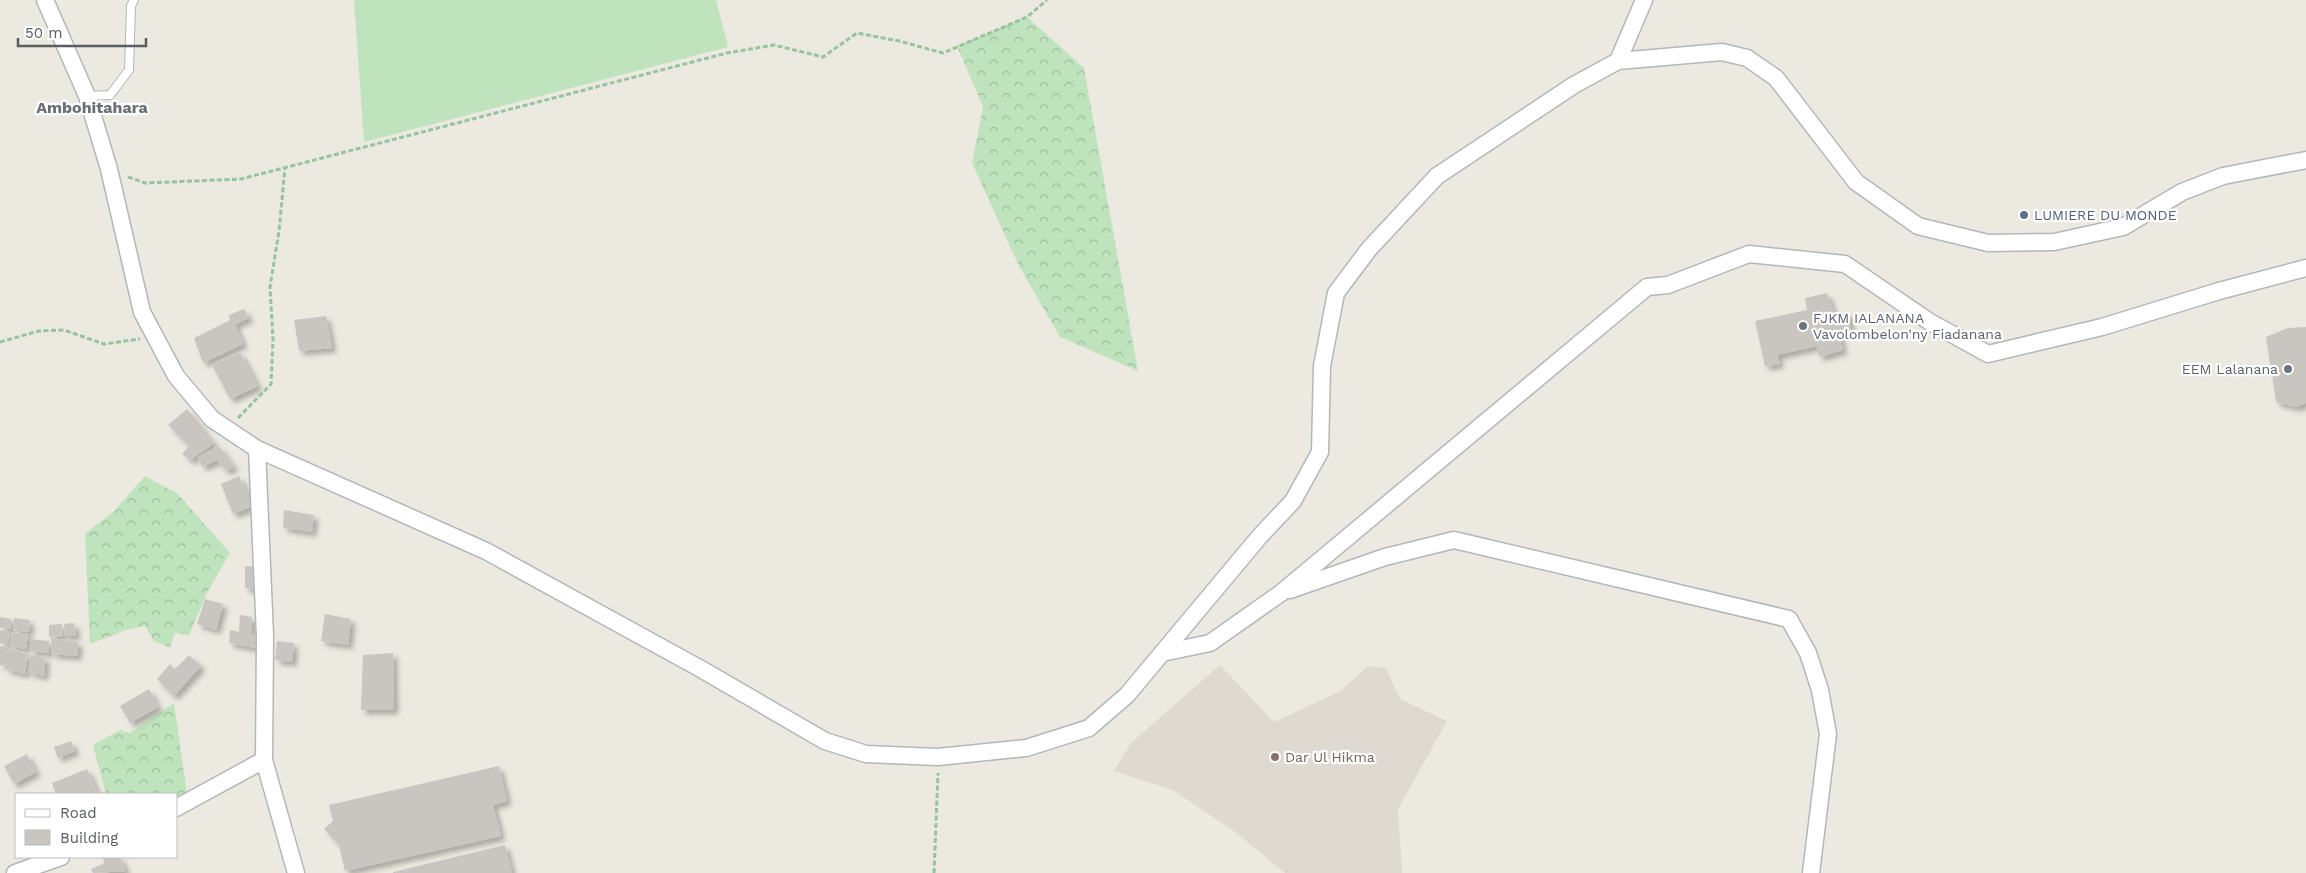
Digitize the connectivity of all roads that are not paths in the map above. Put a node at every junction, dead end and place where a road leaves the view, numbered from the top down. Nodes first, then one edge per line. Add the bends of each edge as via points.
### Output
1 (45, 0) edge
2 (134, 0) edge
3 (1644, 0) edge
4 (1618, 61) junction
5 (87, 96) junction
6 (2306, 160) edge
7 (2306, 268) edge
8 (257, 449) junction
9 (1281, 593) junction
10 (1162, 652) junction
11 (264, 760) junction
12 (178, 807) edge
13 (60, 863) edge
14 (15, 873) edge
15 (296, 873) edge
16 (1811, 873) edge

1 - 5 street
2 - 5 lane via 128,70 110,95
3 - 4 street
4 - 6 street via 1722,52 1747,58 1776,78 1856,182 1918,226 1988,243 2054,242 2123,227 2182,192 2223,176
4 - 10 street via 1574,85 1437,176 1370,248 1336,293 1322,366 1320,452 1293,501
5 - 8 street via 109,169 142,312 176,376 212,419
7 - 9 street via 2102,327 1988,354 1930,322 1845,264 1749,254 1668,285 1647,286
8 - 10 street via 486,551 825,741 866,754 938,757 1026,748 1089,728 1126,695
8 - 11 street via 265,636
9 - 10 street via 1210,643
9 - 16 street via 1385,557 1454,540 1789,619 1808,653 1820,690 1828,734
11 - 12 street
11 - 15 street
13 - 14 street

